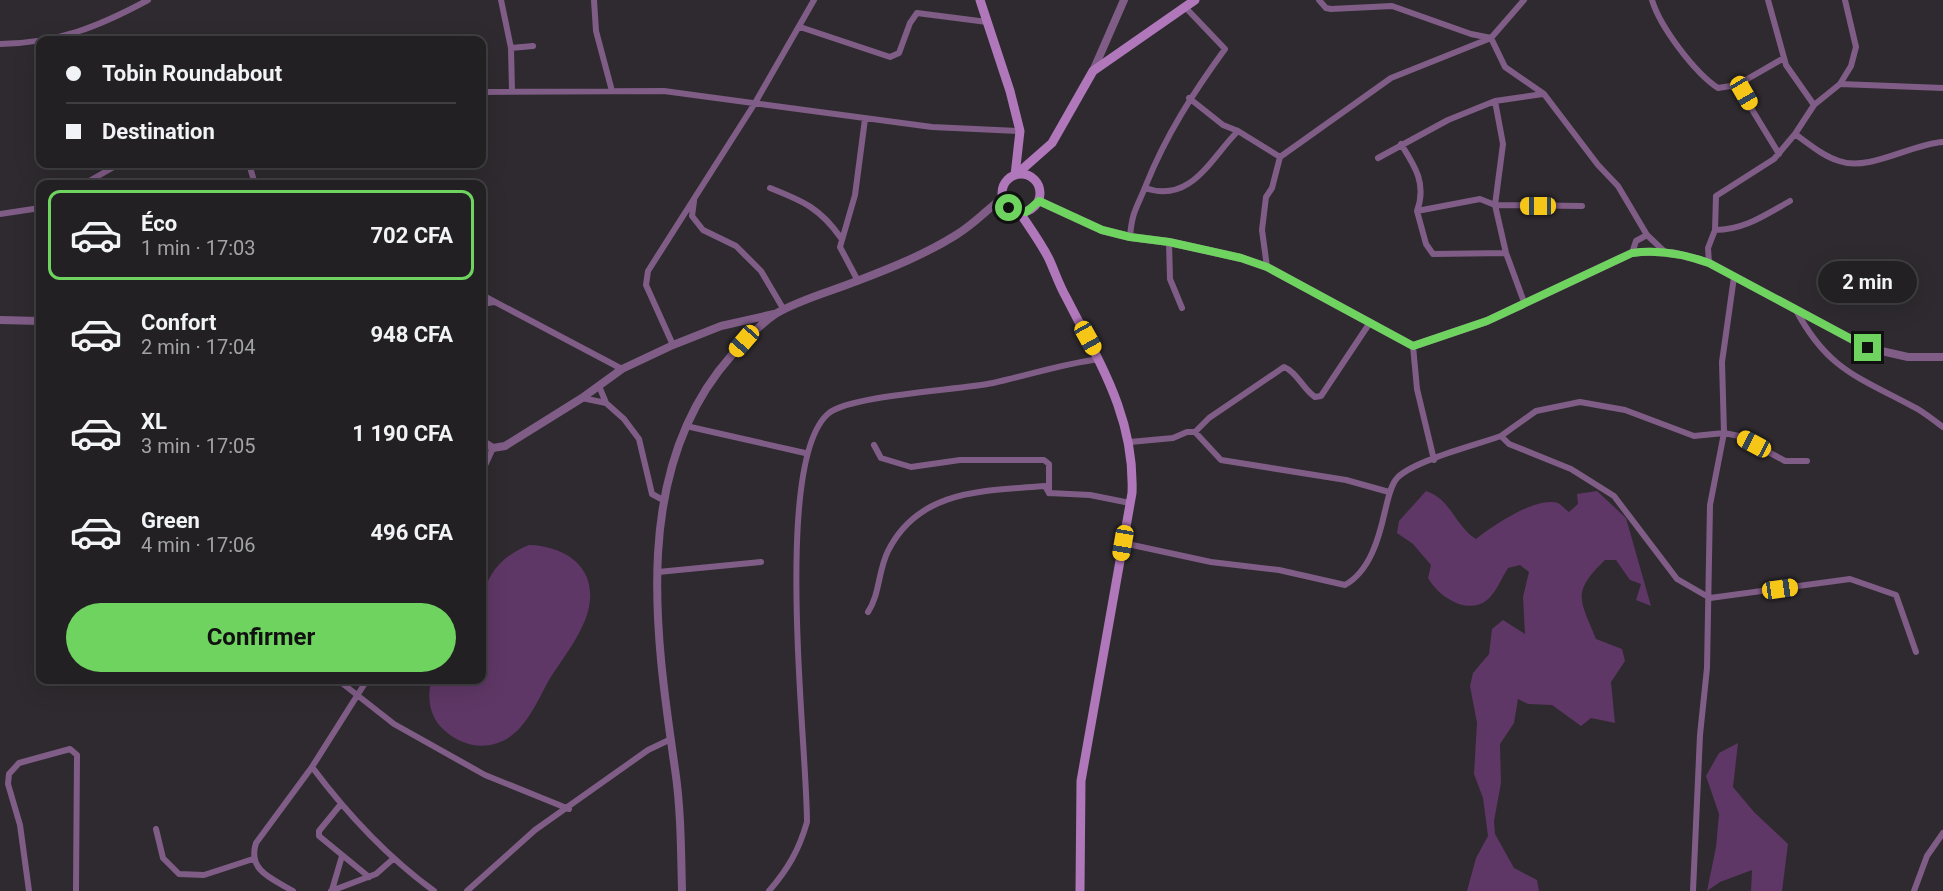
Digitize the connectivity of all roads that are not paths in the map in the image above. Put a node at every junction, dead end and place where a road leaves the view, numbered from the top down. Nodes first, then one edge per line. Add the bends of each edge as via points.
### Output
1 (148, 0) edge
2 (501, 0) edge
3 (594, 0) edge
4 (814, 0) edge
5 (981, 0) edge
6 (1124, 0) edge
7 (1195, 0) edge
8 (1319, 0) edge
9 (1524, 0) edge
10 (1652, 0) edge
11 (1768, 0) edge
12 (1853, 0) edge
13 (1845, 2) edge
14 (1185, 7) junction
15 (987, 22) junction
16 (800, 27) junction
17 (66, 36) edge
18 (1491, 38) junction
19 (36, 40) edge
20 (0, 44) edge
21 (533, 46) dead end
22 (511, 48) junction
23 (1784, 58) junction
24 (1093, 71) junction
25 (1840, 84) junction
26 (1737, 85) junction
27 (1943, 88) edge
28 (512, 91) junction
29 (612, 91) junction
30 (486, 92) edge
31 (1544, 94) junction
32 (1189, 98) junction
33 (1495, 100) junction
34 (755, 103) junction
35 (1814, 105) junction
36 (865, 119) junction
37 (1020, 131) junction
38 (1238, 131) junction
39 (1795, 134) junction
40 (1943, 142) edge
41 (1401, 144) junction
42 (1779, 154) junction
43 (1280, 158) junction
44 (1378, 158) dead end
45 (112, 168) edge
46 (1016, 174) junction
47 (91, 180) edge
48 (770, 188) dead end
49 (1145, 188) junction
50 (694, 198) junction
51 (1002, 198) junction
52 (1039, 201) junction
53 (1790, 201) dead end
54 (1495, 206) junction
55 (1582, 206) dead end
56 (36, 209) edge
57 (1417, 211) junction
58 (1020, 213) junction
59 (0, 214) edge
60 (1715, 230) junction
61 (1647, 235) junction
62 (1130, 237) junction
63 (841, 238) junction
64 (1169, 242) junction
65 (1506, 253) junction
66 (1632, 253) junction
67 (1667, 253) junction
68 (1709, 263) junction
69 (1267, 267) junction
70 (1734, 277) junction
71 (858, 281) junction
72 (486, 297) edge
73 (495, 302) junction
74 (1524, 302) junction
75 (486, 303) edge
76 (1182, 308) dead end
77 (1796, 310) junction
78 (780, 312) junction
79 (0, 320) edge
80 (36, 321) edge
81 (1369, 324) junction
82 (673, 345) junction
83 (1413, 346) junction
84 (1943, 357) edge
85 (1099, 359) junction
86 (622, 369) junction
87 (599, 386) junction
88 (582, 398) junction
89 (606, 403) junction
90 (686, 426) junction
91 (1943, 427) edge
92 (1195, 432) junction
93 (1724, 433) junction
94 (1501, 436) junction
95 (1130, 442) junction
96 (486, 444) edge
97 (874, 445) dead end
98 (493, 448) junction
99 (805, 453) junction
100 (1434, 460) junction
101 (1807, 461) dead end
102 (486, 463) edge
103 (1389, 492) junction
104 (1049, 493) junction
105 (663, 500) junction
106 (1130, 503) junction
107 (1123, 543) junction
108 (761, 562) dead end
109 (658, 572) junction
110 (1710, 598) junction
111 (868, 612) dead end
112 (1916, 652) dead end
113 (344, 684) edge
114 (365, 684) edge
115 (359, 694) junction
116 (669, 740) junction
117 (312, 767) junction
118 (341, 804) junction
119 (569, 809) junction
120 (156, 829) dead end
121 (1943, 833) edge
122 (342, 856) junction
123 (253, 859) junction
124 (393, 859) junction
125 (369, 877) junction
126 (331, 890) edge
127 (29, 891) edge
128 (76, 891) edge
129 (293, 891) edge
130 (434, 891) edge
131 (467, 891) edge
132 (682, 891) edge
133 (770, 891) edge
134 (1080, 891) edge
135 (1693, 891) edge
136 (1914, 891) edge

1 - 17 street via 88,30
2 - 22 street
3 - 29 street via 596,31
4 - 16 street
5 - 15 main road
6 - 24 street
7 - 14 main road
8 - 18 street via 1331,9 1392,6
9 - 18 street
10 - 26 street via 1700,75 1718,88
11 - 23 street
12 - 13 street
13 - 25 street via 1856,47
14 - 24 main road
14 - 32 street via 1225,50
15 - 16 street via 917,13 899,53 890,57
15 - 37 main road
16 - 34 street
18 - 31 street via 1505,67
18 - 43 street via 1390,78
19 - 20 street
21 - 22 street
22 - 28 street
23 - 26 street
23 - 35 street via 1791,75
24 - 46 main road via 1052,143
25 - 27 street
25 - 35 street
26 - 42 street
28 - 29 street
28 - 30 street
29 - 34 street via 664,91
31 - 33 street
31 - 61 street via 1618,186
32 - 38 street via 1223,125
32 - 49 street via 1165,140
33 - 41 street
33 - 54 street via 1503,144
34 - 36 street
34 - 50 street
35 - 39 street
36 - 37 street
36 - 63 street via 855,195
37 - 46 main road
38 - 43 street
38 - 49 street via 1197,178 1183,188 1160,193
39 - 40 street via 1828,157 1858,163
39 - 42 street
41 - 44 street
41 - 57 street via 1420,178
42 - 60 street via 1719,192 1715,200
43 - 69 street via 1266,198 1262,230
45 - 47 street
46 - 51 main road via 1004,184
46 - 52 main road via 1036,181
48 - 63 street via 808,203
49 - 62 street via 1132,214
50 - 78 street via 692,216 703,230 736,246 761,271
50 - 82 street via 645,278
51 - 58 main road via 1009,208
51 - 71 street via 957,235
52 - 58 main road via 1031,210
52 - 62 street via 1102,230
53 - 60 street via 1745,226
54 - 55 street
54 - 57 street via 1480,199
54 - 65 street
56 - 59 street
57 - 65 street via 1432,254
58 - 85 main road via 1049,259
60 - 68 street via 1708,248
61 - 66 street via 1636,241
61 - 67 street
62 - 64 street
63 - 71 street via 840,247
64 - 69 street
64 - 76 street via 1170,279
65 - 74 street
66 - 67 street
66 - 74 street
67 - 68 street
68 - 70 street
69 - 81 street
70 - 77 street
70 - 93 street via 1722,362
71 - 78 street
72 - 73 street
73 - 75 street
73 - 86 street
74 - 83 street via 1487,321
77 - 84 street via 1868,348 1908,357
77 - 91 street via 1811,337 1847,372 1915,407
78 - 82 street via 721,326
78 - 90 street via 744,341 717,372
79 - 80 street
81 - 83 street
81 - 92 street via 1320,396 1310,394 1284,367 1209,418
82 - 86 street
83 - 100 street via 1417,389
85 - 95 main road
85 - 99 street via 1060,364 993,383 838,408 829,412 816,428
86 - 87 street
87 - 88 street
87 - 89 street
88 - 89 street
88 - 98 street via 505,446
89 - 105 street via 639,438 652,494
90 - 99 street
90 - 105 street
92 - 95 street
92 - 103 street via 1221,460 1346,480
93 - 94 street via 1694,436 1625,410 1580,402 1536,411
93 - 101 street via 1738,436 1785,461
93 - 110 street via 1710,505
94 - 100 street
94 - 110 street via 1509,444 1571,469 1614,496 1677,579
95 - 106 main road
96 - 98 street
97 - 104 street via 881,458 911,467 960,460 1044,460 1049,465
98 - 102 street
99 - 133 street via 796,598 807,822 788,869
100 - 103 street via 1397,478
103 - 107 street via 1381,530 1365,568 1345,585
104 - 106 street via 1090,495
104 - 111 street via 1045,486 1014,488 945,499 926,507 888,552 880,569 874,604
105 - 109 street
106 - 107 main road
107 - 134 main road via 1081,781
108 - 109 street
109 - 116 street via 659,665
110 - 112 street via 1850,579 1896,595
110 - 135 street
113 - 115 street
114 - 115 street
115 - 117 street
115 - 119 street via 394,724 485,776
116 - 119 street via 641,755
116 - 132 street via 676,781
117 - 118 street
117 - 123 street via 256,843
118 - 122 street via 318,836
118 - 124 street
119 - 131 street via 535,830
120 - 123 street via 163,858 179,874 204,874
121 - 136 street via 1927,856
122 - 125 street
122 - 126 street
123 - 129 street via 259,869
124 - 125 street
124 - 130 street
125 - 126 street
127 - 128 street via 9,774 19,763 70,749 77,755

